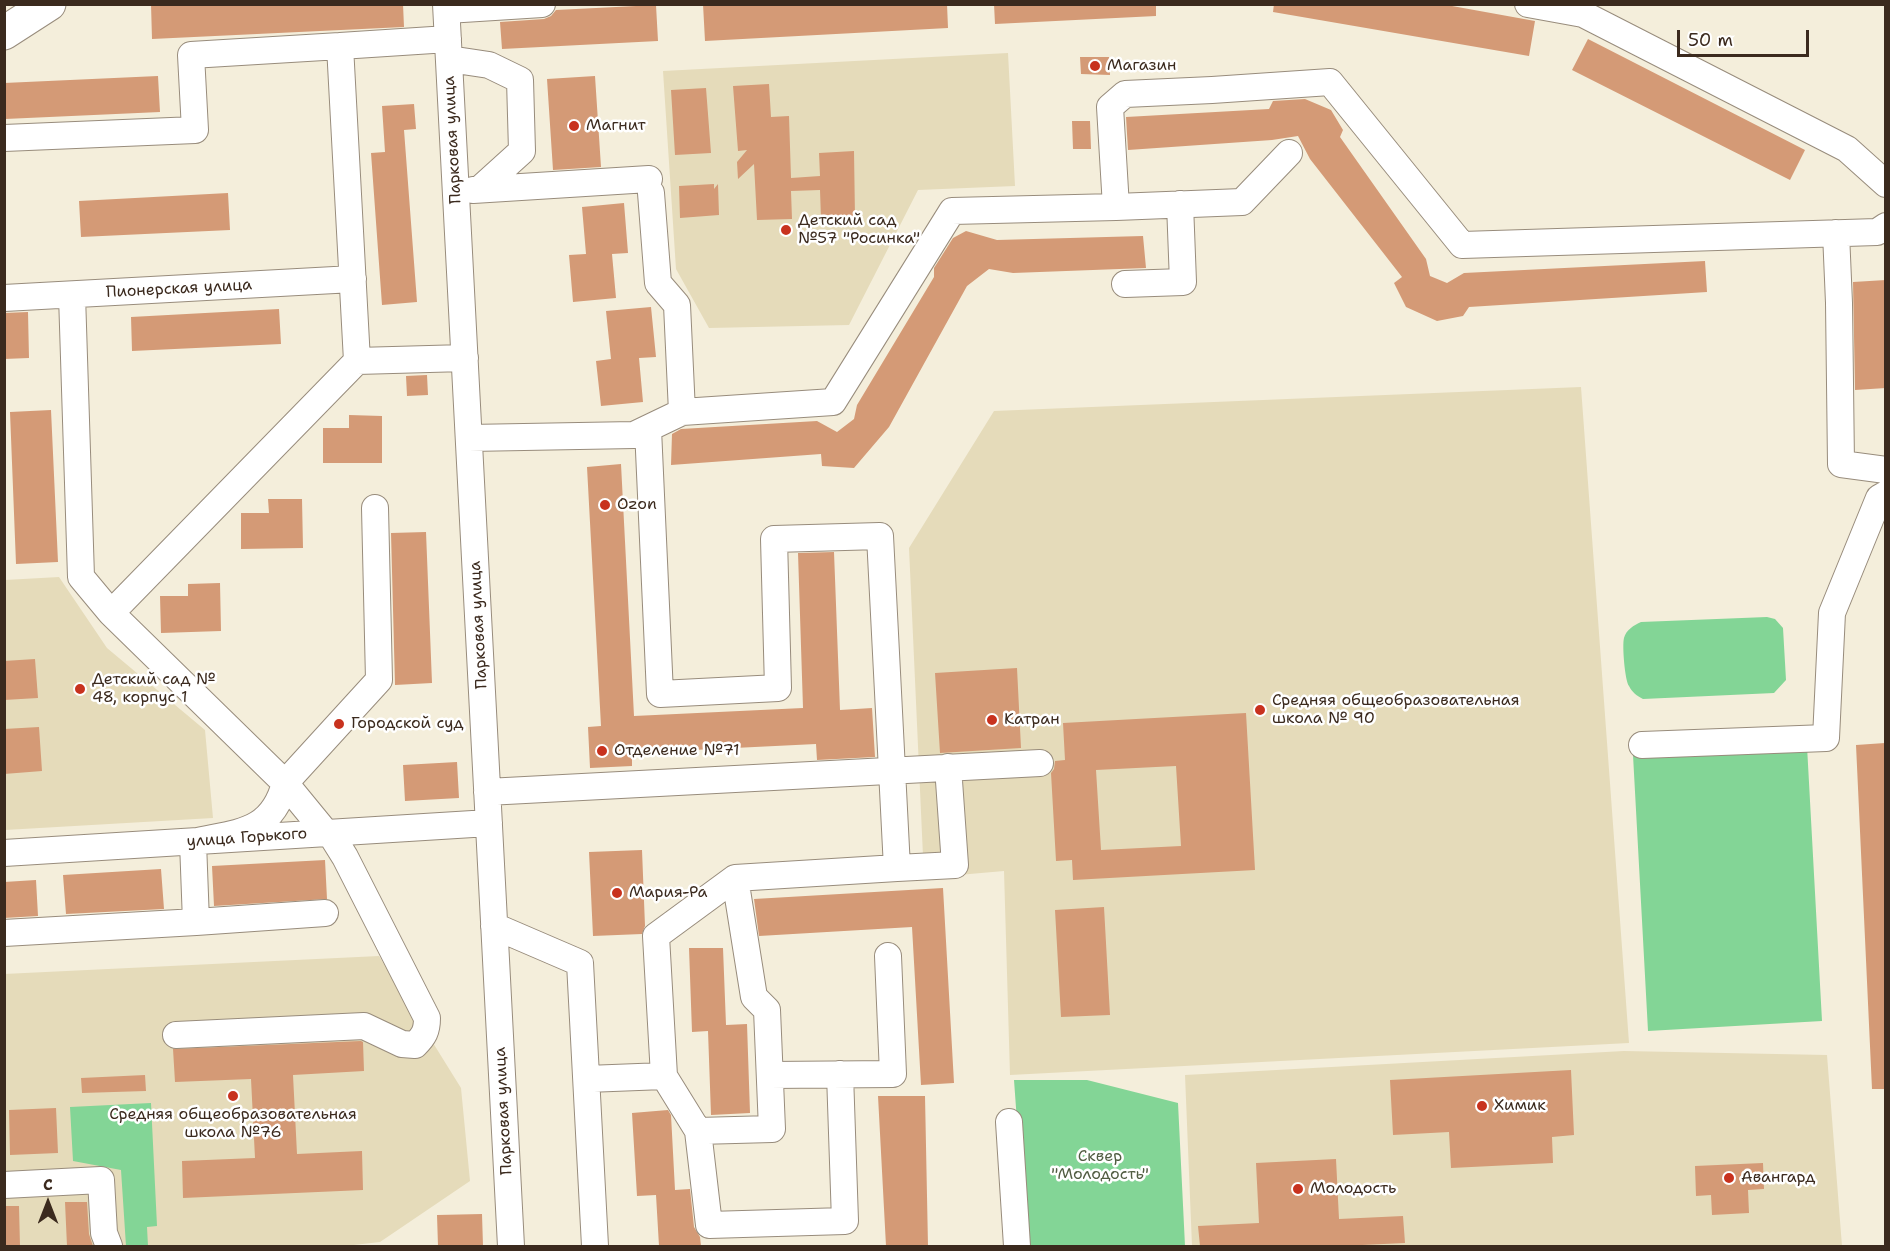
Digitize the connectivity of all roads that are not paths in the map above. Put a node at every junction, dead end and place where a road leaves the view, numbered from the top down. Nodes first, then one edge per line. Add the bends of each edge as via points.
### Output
1 (49, 4) edge
2 (542, 4) edge
3 (1528, 4) edge
4 (446, 7) edge
5 (4, 33) edge
6 (340, 46) junction
7 (449, 49) junction
8 (4, 138) edge
9 (1289, 153) dead end
10 (1886, 184) edge
11 (468, 190) junction
12 (1180, 204) junction
13 (1116, 207) junction
14 (1886, 226) edge
15 (1836, 233) junction
16 (353, 279) junction
17 (1125, 284) dead end
18 (72, 295) junction
19 (4, 298) edge
20 (465, 358) junction
21 (357, 361) junction
22 (682, 412) junction
23 (648, 429) junction
24 (469, 438) junction
25 (1886, 470) edge
26 (1886, 494) edge
27 (375, 508) dead end
28 (111, 613) junction
29 (1642, 745) dead end
30 (1040, 763) dead end
31 (948, 767) junction
32 (892, 771) junction
33 (285, 783) junction
34 (488, 792) junction
35 (489, 823) junction
36 (328, 833) junction
37 (193, 842) junction
38 (4, 853) edge
39 (897, 868) junction
40 (735, 878) junction
41 (325, 913) dead end
42 (196, 922) junction
43 (494, 926) junction
44 (4, 933) edge
45 (888, 956) dead end
46 (176, 1035) dead end
47 (840, 1074) junction
48 (770, 1075) junction
49 (664, 1076) junction
50 (587, 1079) junction
51 (1009, 1122) dead end
52 (698, 1131) junction
53 (4, 1185) edge
54 (109, 1246) edge
55 (511, 1246) edge
56 (594, 1246) edge
57 (1017, 1246) edge

1 - 5 main road
2 - 4 street
3 - 10 street via 1583,14 1847,149
4 - 7 street, Парковая улица
6 - 7 street
6 - 8 street via 191,55 195,130
6 - 16 street
7 - 11 street, Парковая улица
7 - 11 street via 520,81 522,151
9 - 12 street via 1242,202
11 - 20 street, Парковая улица
11 - 22 street via 650,186 658,283 677,304
12 - 13 street
12 - 17 street via 1183,282
13 - 15 street via 1110,106 1125,94 1330,82 1461,245
13 - 22 street via 952,210 833,402
14 - 15 street via 1877,232
15 - 25 street via 1841,464
16 - 18 street, Пионерская улица
16 - 21 street
18 - 19 street, Пионерская улица
18 - 28 street via 81,577
20 - 21 street
20 - 24 street, Парковая улица
21 - 28 street
22 - 23 street
23 - 24 street via 634,435
23 - 32 street via 660,694 778,688 774,538 880,536
24 - 34 street, Парковая улица
26 - 29 street via 1879,498 1832,613 1826,738
27 - 33 street via 379,680
28 - 33 street
30 - 31 street
31 - 32 street
31 - 39 street via 955,865
32 - 34 street
32 - 39 street
33 - 36 street
33 - 37 street via 274,811 263,821 246,830
34 - 35 street, Парковая улица
35 - 36 street, улица Горького
35 - 43 street, Парковая улица
36 - 37 street, улица Горького
36 - 46 street via 345,856 427,1018 422,1039 415,1045 402,1044 364,1026
37 - 38 street, улица Горького
37 - 42 street
39 - 40 street
40 - 48 street via 754,997 766,1010
40 - 49 street via 656,936
41 - 42 street
42 - 44 street
43 - 50 street via 580,963
43 - 55 street, Парковая улица
45 - 47 street via 892,1074
47 - 48 street
47 - 52 street via 845,1221 709,1225
48 - 52 street via 772,1129
49 - 50 street
49 - 52 street
50 - 56 street
51 - 57 street
53 - 54 street via 101,1180 104,1233

